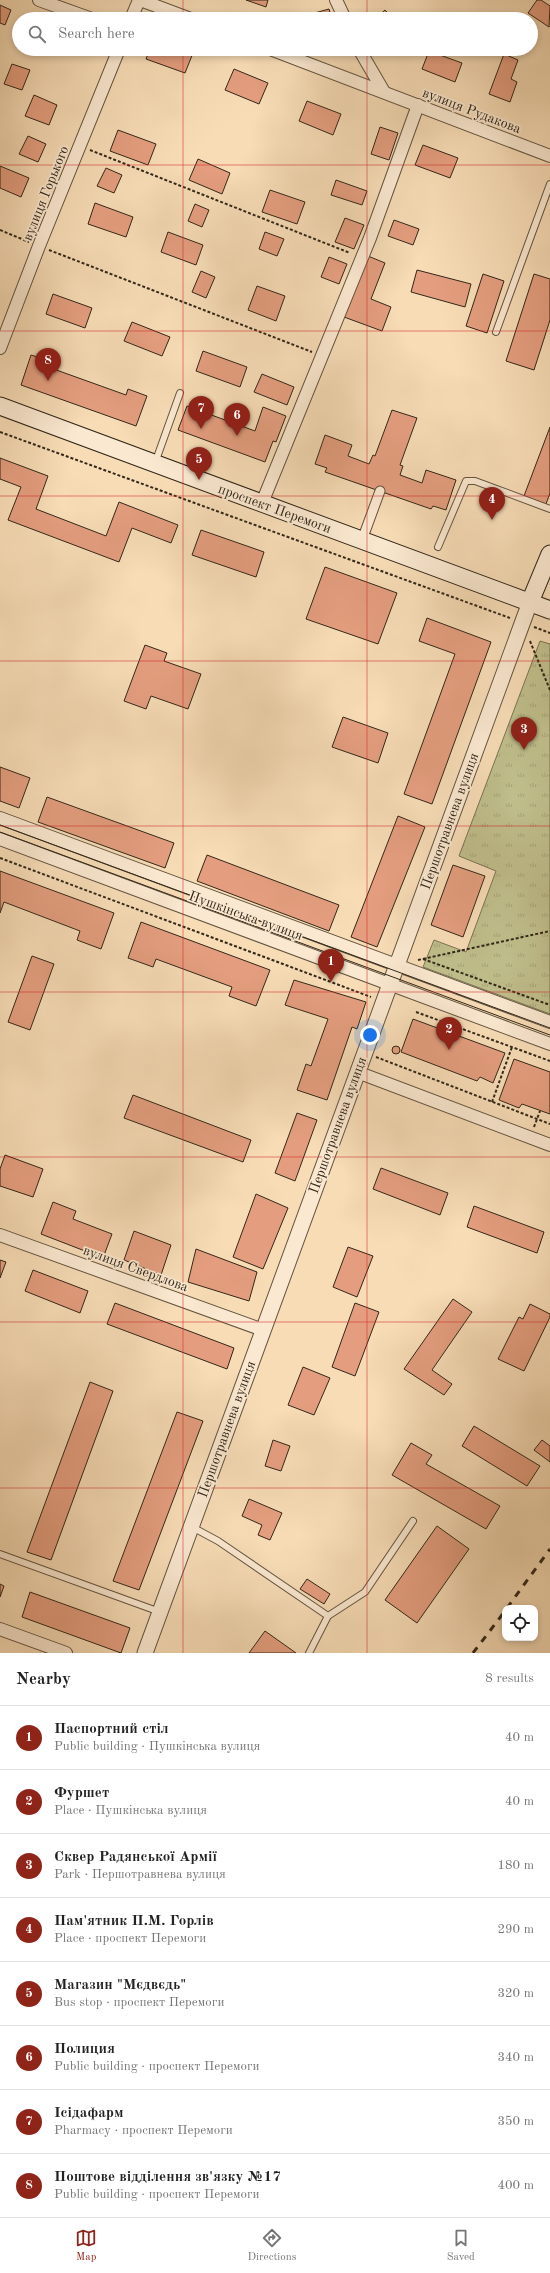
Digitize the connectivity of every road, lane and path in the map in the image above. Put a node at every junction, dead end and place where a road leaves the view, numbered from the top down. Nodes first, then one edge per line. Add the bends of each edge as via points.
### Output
1 (39, 0) edge
2 (140, 0) edge
3 (336, 0) edge
4 (72, 12) edge
5 (134, 12) edge
6 (172, 12) edge
7 (342, 12) edge
8 (116, 56) edge
9 (289, 56) edge
10 (364, 56) edge
11 (384, 92) junction
12 (418, 105) junction
13 (80, 146) junction
14 (550, 156) edge
15 (550, 184) edge
16 (0, 230) edge
17 (39, 246) junction
18 (362, 258) junction
19 (496, 332) dead end
20 (0, 348) edge
21 (322, 356) junction
22 (180, 393) dead end
23 (0, 406) edge
24 (0, 432) edge
25 (155, 464) junction
26 (380, 491) dead end
27 (262, 503) junction
28 (550, 508) edge
29 (362, 540) junction
30 (438, 547) dead end
31 (550, 554) edge
32 (530, 602) junction
33 (550, 610) edge
34 (522, 623) junction
35 (550, 633) edge
36 (550, 690) edge
37 (0, 818) edge
38 (0, 839) edge
39 (0, 858) edge
40 (550, 931) edge
41 (422, 959) junction
42 (396, 965) junction
43 (390, 984) junction
44 (383, 1002) junction
45 (550, 1005) edge
46 (416, 1012) dead end
47 (550, 1022) edge
48 (550, 1044) edge
49 (512, 1047) junction
50 (364, 1052) junction
51 (550, 1061) edge
52 (357, 1072) junction
53 (492, 1102) junction
54 (540, 1111) dead end
55 (537, 1119) junction
56 (550, 1124) edge
57 (530, 1137) junction
58 (550, 1145) edge
59 (0, 1235) edge
60 (263, 1330) junction
61 (412, 1521) dead end
62 (191, 1527) junction
63 (0, 1554) edge
64 (160, 1612) junction
65 (328, 1616) junction
66 (0, 1629) edge
67 (66, 1653) edge
68 (145, 1653) edge
69 (309, 1653) edge

1 - 4 street
2 - 5 street
2 - 6 street
3 - 7 street
8 - 13 street, вулиця Горького
9 - 11 street, вулиця Рудакова
10 - 11 street
11 - 12 street, вулиця Рудакова
12 - 14 street, вулиця Рудакова
12 - 18 street
13 - 17 street, вулиця Горького
13 - 18 path
15 - 19 lane
16 - 17 path
17 - 20 street, вулиця Горького
17 - 21 path
18 - 21 street
21 - 27 street
22 - 25 lane
23 - 25 main road, проспект Перемоги
24 - 34 path
25 - 27 main road, проспект Перемоги
26 - 29 street
27 - 29 main road, проспект Перемоги
28 - 30 lane via 475,481 466,481
29 - 32 main road, проспект Перемоги
31 - 32 main road, Першотравнева вулиця
32 - 33 main road, проспект Перемоги
32 - 34 street, Першотравнева вулиця
34 - 35 path
34 - 36 path
34 - 42 street, Першотравнева вулиця
37 - 42 street, Пушкінська вулиця
38 - 43 street, Пушкінська вулиця
39 - 44 path
40 - 41 path
41 - 42 path
41 - 45 path
42 - 43 street, Першотравнева вулиця
42 - 47 street, Пушкінська вулиця
43 - 44 street, Першотравнева вулиця
43 - 48 street, Пушкінська вулиця
44 - 50 street, Першотравнева вулиця
46 - 49 path
49 - 51 path
49 - 53 path
50 - 52 street, Першотравнева вулиця
50 - 53 path
52 - 57 street
52 - 60 street, Першотравнева вулиця
53 - 55 path
54 - 55 path
55 - 56 path
55 - 57 path
57 - 58 street
59 - 60 street, вулиця Свердлова
60 - 62 street, Першотравнева вулиця
61 - 65 lane via 365,1592
62 - 64 street, Першотравнева вулиця
62 - 65 lane via 218,1541
63 - 64 lane
64 - 68 street, Першотравнева вулиця
65 - 69 lane
66 - 67 street

